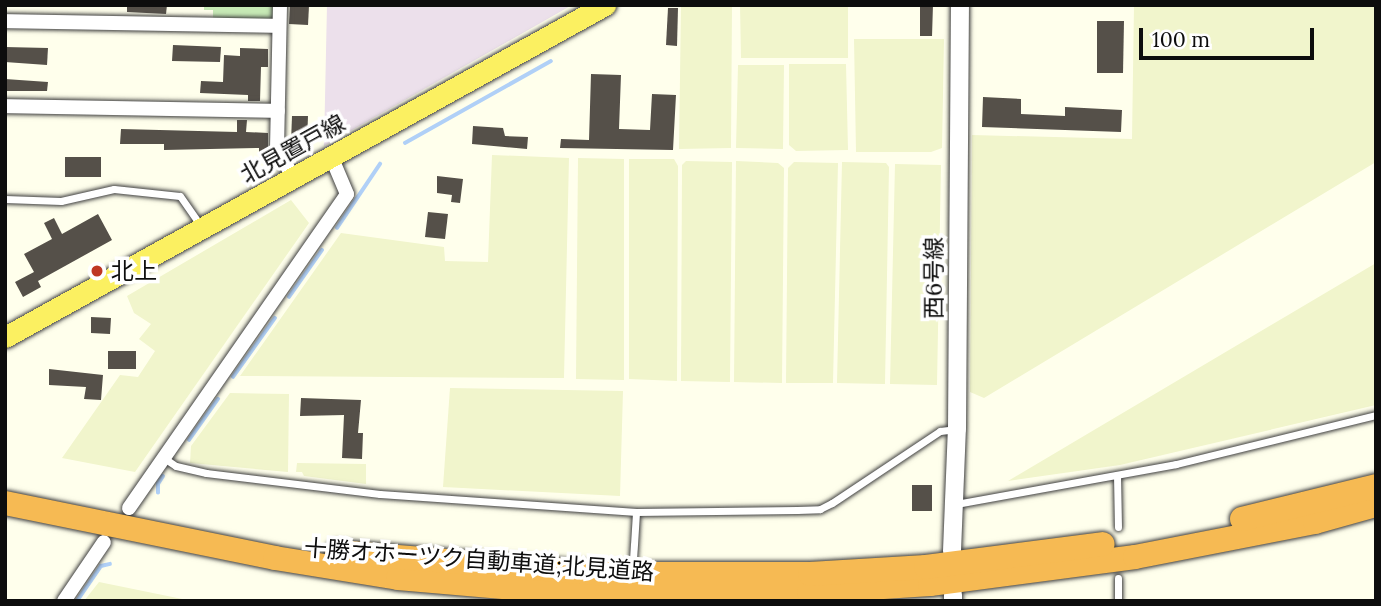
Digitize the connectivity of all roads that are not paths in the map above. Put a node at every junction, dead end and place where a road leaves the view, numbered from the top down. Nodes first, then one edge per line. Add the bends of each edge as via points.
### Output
1 (279, 5) edge
2 (606, 5) edge
3 (960, 5) edge
4 (5, 21) edge
5 (279, 26) junction
6 (5, 106) edge
7 (278, 111) junction
8 (332, 159) junction
9 (294, 178) junction
10 (5, 199) edge
11 (203, 229) junction
12 (5, 337) edge
13 (1376, 415) edge
14 (957, 429) junction
15 (163, 458) junction
16 (1117, 475) junction
17 (1376, 480) edge
18 (1376, 486) edge
19 (1312, 502) junction
20 (10, 504) edge
21 (954, 504) junction
22 (1376, 505) edge
23 (129, 508) dead end
24 (636, 512) junction
25 (80, 517) junction
26 (1118, 527) dead end
27 (104, 542) dead end
28 (952, 551) dead end
29 (633, 560) dead end
30 (1118, 578) dead end
31 (64, 601) edge
32 (1118, 601) edge

1 - 5 street
2 - 8 main road, 北見置戸線
3 - 14 street, 西6号線
4 - 5 street
5 - 7 street
6 - 7 street
7 - 9 street via 277,149
8 - 9 main road, 北見置戸線
8 - 15 street via 347,194
9 - 11 main road, 北見置戸線
10 - 11 lane via 61,201 114,189 180,196
11 - 12 main road, 北見置戸線
13 - 16 lane
14 - 21 street, 西6号線
14 - 24 lane via 940,431 820,509
15 - 23 street
15 - 24 lane via 176,466 206,472 380,494
16 - 21 lane
16 - 26 lane
17 - 19 highway
18 - 19 highway, 十勝オホーツク自動車道;北見道路
19 - 25 highway, 十勝オホーツク自動車道;北見道路 via 1129,541 926,567 810,574 603,574 401,559
20 - 25 highway, 十勝オホーツク自動車道;北見道路
21 - 28 street, 西6号線
22 - 25 highway, 十勝オホーツク自動車道;北見道路 via 1315,522 1135,557 930,584 809,592 607,596 398,578 275,558
24 - 29 lane
27 - 31 street
30 - 32 lane

